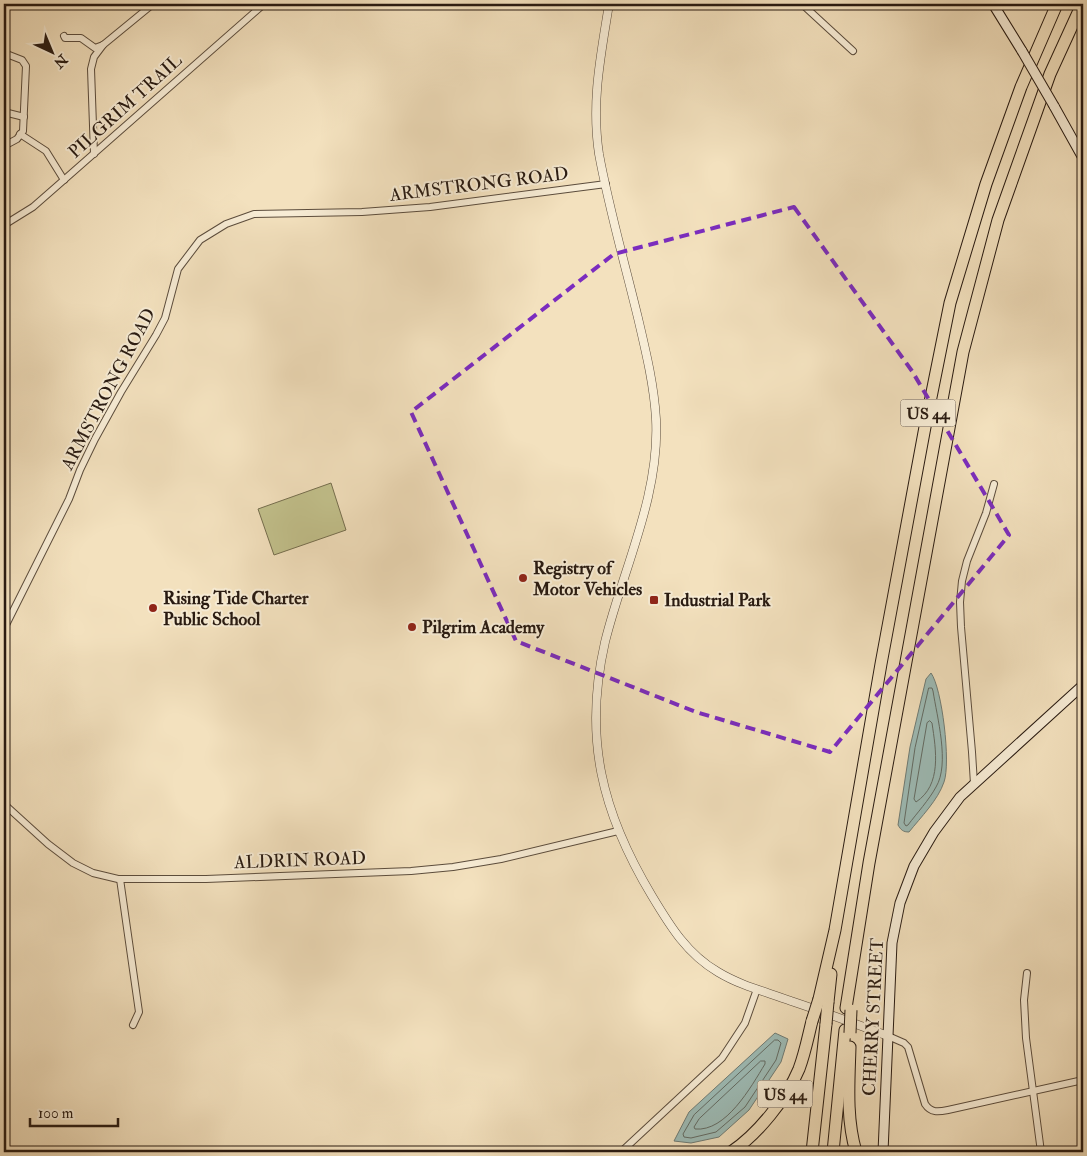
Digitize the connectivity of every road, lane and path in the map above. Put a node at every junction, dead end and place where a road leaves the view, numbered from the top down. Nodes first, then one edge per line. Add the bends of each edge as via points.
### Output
1 (153, 4) edge
2 (264, 4) edge
3 (609, 4) edge
4 (802, 4) edge
5 (993, 4) edge
6 (1057, 4) edge
7 (1082, 4) edge
8 (1083, 17) edge
9 (64, 36) dead end
10 (103, 45) junction
11 (853, 51) dead end
12 (4, 53) edge
13 (1050, 74) junction
14 (4, 112) edge
15 (24, 117) junction
16 (20, 134) junction
17 (4, 146) edge
18 (94, 154) junction
19 (1083, 158) edge
20 (64, 180) junction
21 (606, 184) junction
22 (4, 225) edge
23 (994, 484) dead end
24 (4, 629) edge
25 (1083, 685) edge
26 (974, 784) junction
27 (4, 804) edge
28 (618, 831) junction
29 (120, 879) junction
30 (1027, 973) dead end
31 (756, 989) junction
32 (824, 1000) junction
33 (134, 1026) dead end
34 (848, 1032) junction
35 (888, 1036) junction
36 (1083, 1080) edge
37 (1034, 1090) junction
38 (621, 1152) edge
39 (731, 1152) edge
40 (812, 1152) edge
41 (833, 1152) edge
42 (856, 1152) edge
43 (883, 1152) edge
44 (1041, 1152) edge

1 - 10 street
2 - 18 street, PILGRIM TRAIL
3 - 21 street via 596,89 599,153
4 - 11 street
5 - 19 main road, bridge
6 - 32 highway, US 44 via 1021,88 986,184 950,304 881,664
7 - 13 highway, US 44
8 - 13 highway
9 - 10 street via 81,38 96,48
10 - 18 street via 94,57 91,69
12 - 15 street via 26,66
13 - 34 highway, US 44, bridge via 998,220 963,352 851,968
14 - 15 street
15 - 16 street
16 - 17 street
16 - 20 street via 46,150
18 - 20 street, PILGRIM TRAIL
20 - 22 street, PILGRIM TRAIL
21 - 24 street, ARMSTRONG ROAD via 430,207 254,214 226,224 200,240 178,269 165,318 98,432 69,499
21 - 28 street via 648,362 656,422 654,462 647,498 606,641 597,693 596,730 600,764 606,797
23 - 26 street via 967,561 960,602
25 - 26 main road, CHERRY STREET
26 - 35 main road, CHERRY STREET via 934,832 914,866 904,894 896,919 892,950
27 - 29 street, ALDRIN ROAD via 73,864 105,877
28 - 29 street, ALDRIN ROAD via 453,867 206,879
28 - 31 street via 638,873 686,946 704,963
29 - 33 street via 139,1012
30 - 37 street via 1024,1000 1026,1038
31 - 35 street
31 - 38 street via 745,1023 722,1058
32 - 39 highway, US 44, bridge via 812,1021 798,1070 788,1090 755,1132
32 - 40 highway, bridge via 826,1024
34 - 41 highway, US 44
34 - 42 highway via 850,1128
35 - 37 street via 908,1047 922,1097 930,1110 939,1112
35 - 43 main road, CHERRY STREET
36 - 37 street
37 - 44 street

